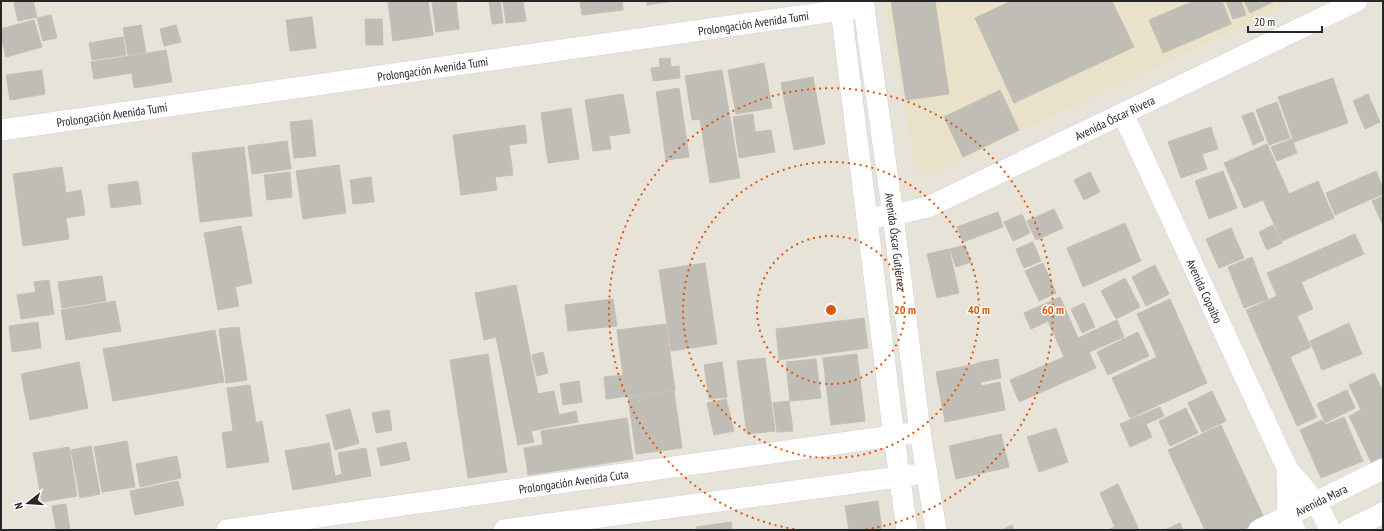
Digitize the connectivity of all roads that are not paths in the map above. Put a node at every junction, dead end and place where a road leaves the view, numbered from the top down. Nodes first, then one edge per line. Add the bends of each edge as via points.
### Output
1 (1357, 1) edge
2 (841, 5) edge
3 (864, 5) edge
4 (1123, 114) junction
5 (1, 130) edge
6 (893, 215) junction
7 (867, 218) junction
8 (920, 432) junction
9 (894, 437) junction
10 (1287, 468) junction
11 (1383, 469) edge
12 (926, 473) junction
13 (900, 477) junction
14 (1316, 502) junction
15 (1383, 513) edge
16 (1292, 523) edge
17 (227, 530) edge
18 (504, 530) edge
19 (907, 530) edge
20 (936, 530) edge
21 (1259, 530) edge
22 (1330, 530) edge
23 (1348, 530) edge

1 - 4 street, Avenida Óscar Rivera
2 - 3 street, Prolongación Avenida Tumi
2 - 5 street, Prolongación Avenida Tumi
2 - 7 street
3 - 6 street, Avenida Óscar Gutiérrez
4 - 6 street, Avenida Óscar Rivera via 928,207
4 - 10 street, Avenida Copaibo
6 - 7 street, Avenida Óscar Rivera
6 - 8 street, Avenida Óscar Gutiérrez
7 - 9 street
8 - 9 street, Prolongación Avenida Cuta
8 - 12 street, Avenida Óscar Gutiérrez
9 - 13 street
9 - 17 street, Prolongación Avenida Cuta
10 - 14 street, Avenida Copaibo
10 - 16 street, Avenida Copaibo
11 - 14 street, Avenida Mara
12 - 13 street
12 - 20 street, Avenida Óscar Gutiérrez
13 - 18 street
13 - 19 street
14 - 16 street, Avenida Mara
14 - 22 street, Avenida Copaibo
15 - 23 street
16 - 21 street, Avenida Mara

